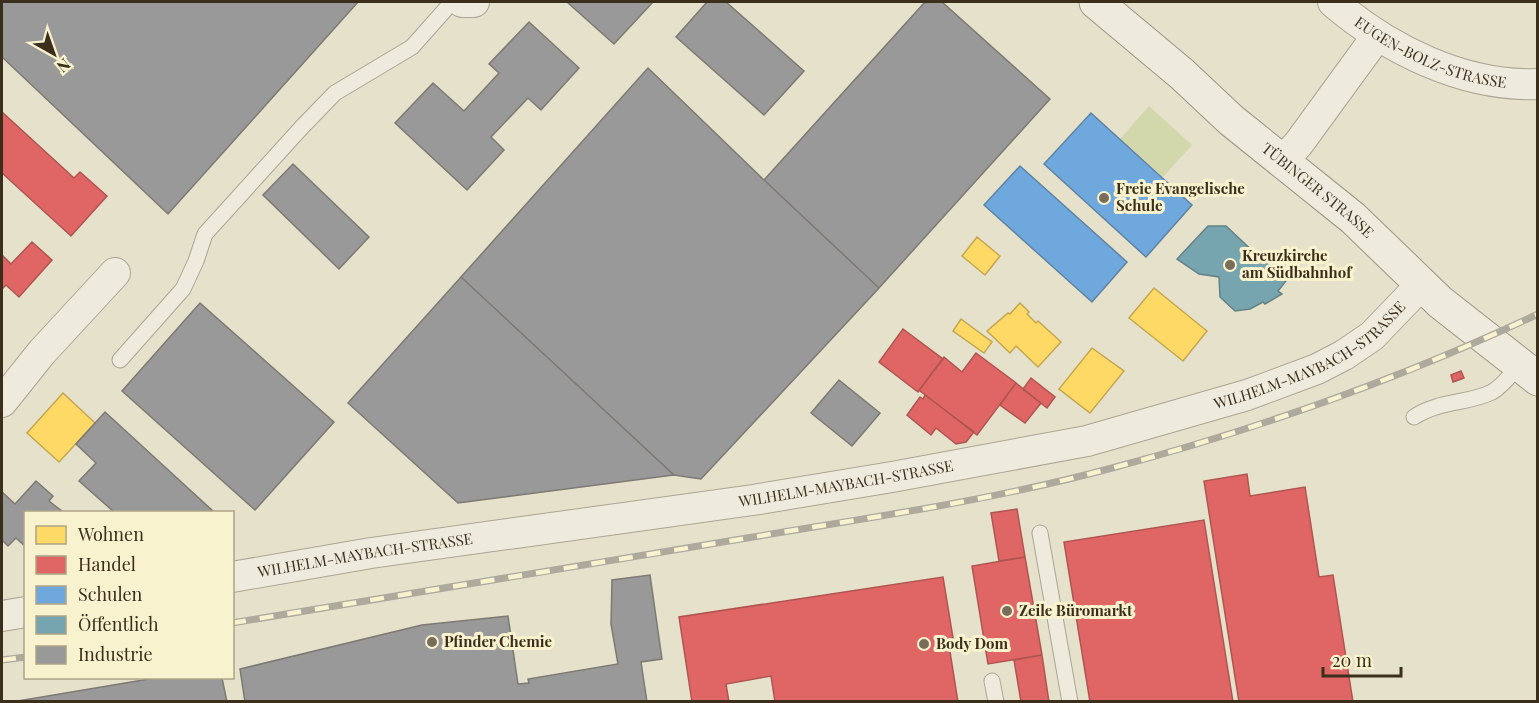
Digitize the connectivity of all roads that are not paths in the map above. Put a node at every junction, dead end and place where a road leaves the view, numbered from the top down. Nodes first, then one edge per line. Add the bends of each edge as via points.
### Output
1 (452, 2) edge
2 (462, 2) edge
3 (474, 2) edge
4 (1096, 2) edge
5 (1333, 2) edge
6 (1377, 36) junction
7 (1538, 84) edge
8 (1283, 161) junction
9 (115, 273) dead end
10 (1421, 285) junction
11 (120, 360) dead end
12 (1528, 372) edge
13 (2, 402) edge
14 (1414, 417) dead end
15 (1040, 533) dead end
16 (234, 577) edge
17 (24, 612) edge
18 (2, 616) edge
19 (992, 681) dead end
20 (996, 702) edge
21 (1070, 702) edge

1 - 11 lane via 412,47 335,93 302,127 205,234 183,289
2 - 3 street
4 - 8 main road, TÜBINGER STRASSE
5 - 6 street, EUGEN-BOLZ-STRASSE
6 - 7 street, EUGEN-BOLZ-STRASSE via 1441,68 1520,85
6 - 8 street
8 - 10 main road, TÜBINGER STRASSE via 1353,218
9 - 13 street
10 - 12 main road, TÜBINGER STRASSE
10 - 16 street, WILHELM-MAYBACH-STRASSE via 1372,336 1317,369 1247,395 1087,441 753,500 371,553
12 - 14 lane via 1484,395 1429,408
15 - 21 lane
17 - 18 street
19 - 20 lane

